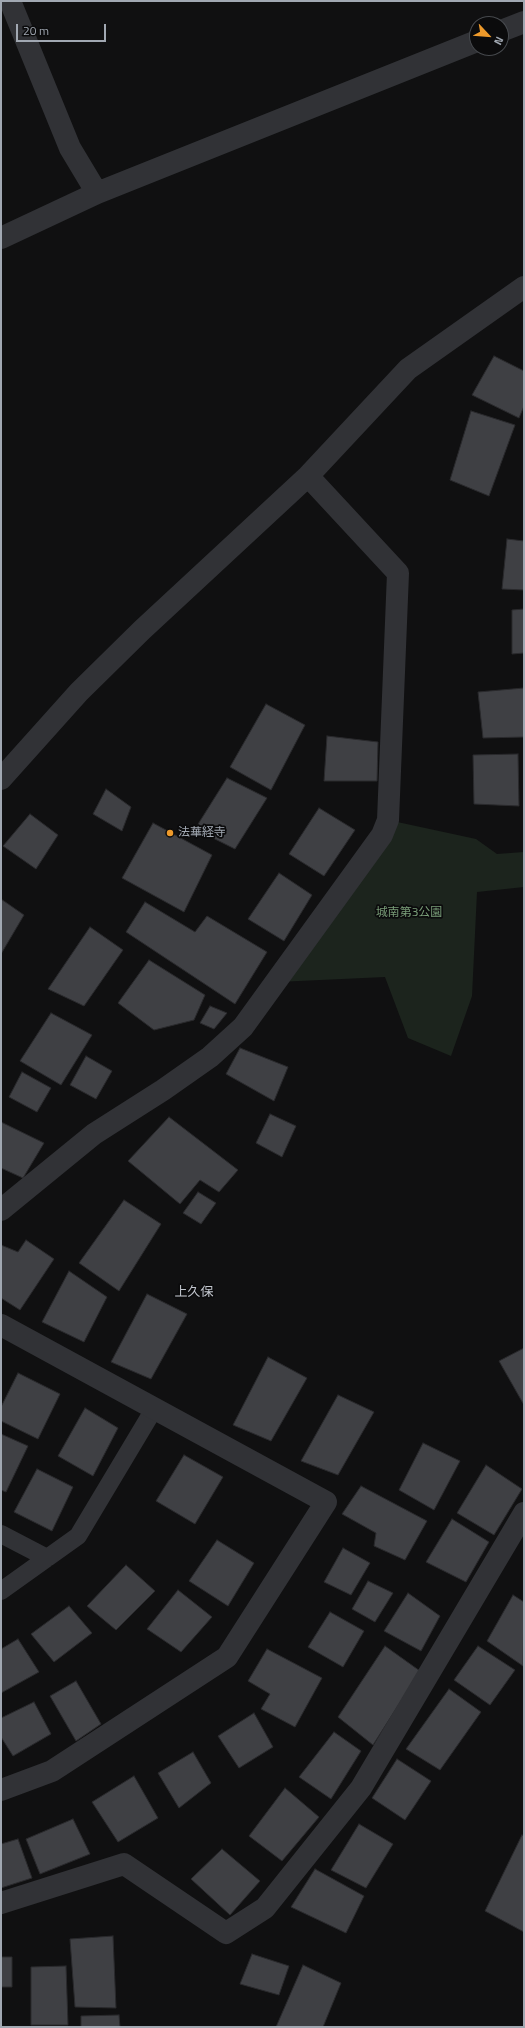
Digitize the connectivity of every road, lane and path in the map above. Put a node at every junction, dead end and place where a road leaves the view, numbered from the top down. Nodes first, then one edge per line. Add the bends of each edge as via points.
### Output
1 (10, 1) edge
2 (524, 22) edge
3 (509, 28) edge
4 (469, 44) edge
5 (97, 193) junction
6 (1, 238) edge
7 (524, 287) edge
8 (308, 476) junction
9 (1, 779) edge
10 (1, 1210) edge
11 (1, 1325) edge
12 (154, 1409) junction
13 (524, 1513) edge
14 (1, 1534) edge
15 (47, 1558) junction
16 (1, 1591) edge
17 (1, 1790) edge
18 (1, 1903) edge

1 - 5 street via 70,148
2 - 3 street
4 - 5 street
5 - 6 street
7 - 8 street via 408,369
8 - 9 street via 79,692
8 - 10 street via 398,573 388,820 382,835 243,1027 210,1057 94,1134
11 - 12 street
12 - 15 lane via 78,1536
12 - 17 street via 326,1502 227,1657 52,1771
13 - 18 street via 361,1788 265,1908 226,1933 124,1864
14 - 15 lane
15 - 16 lane

